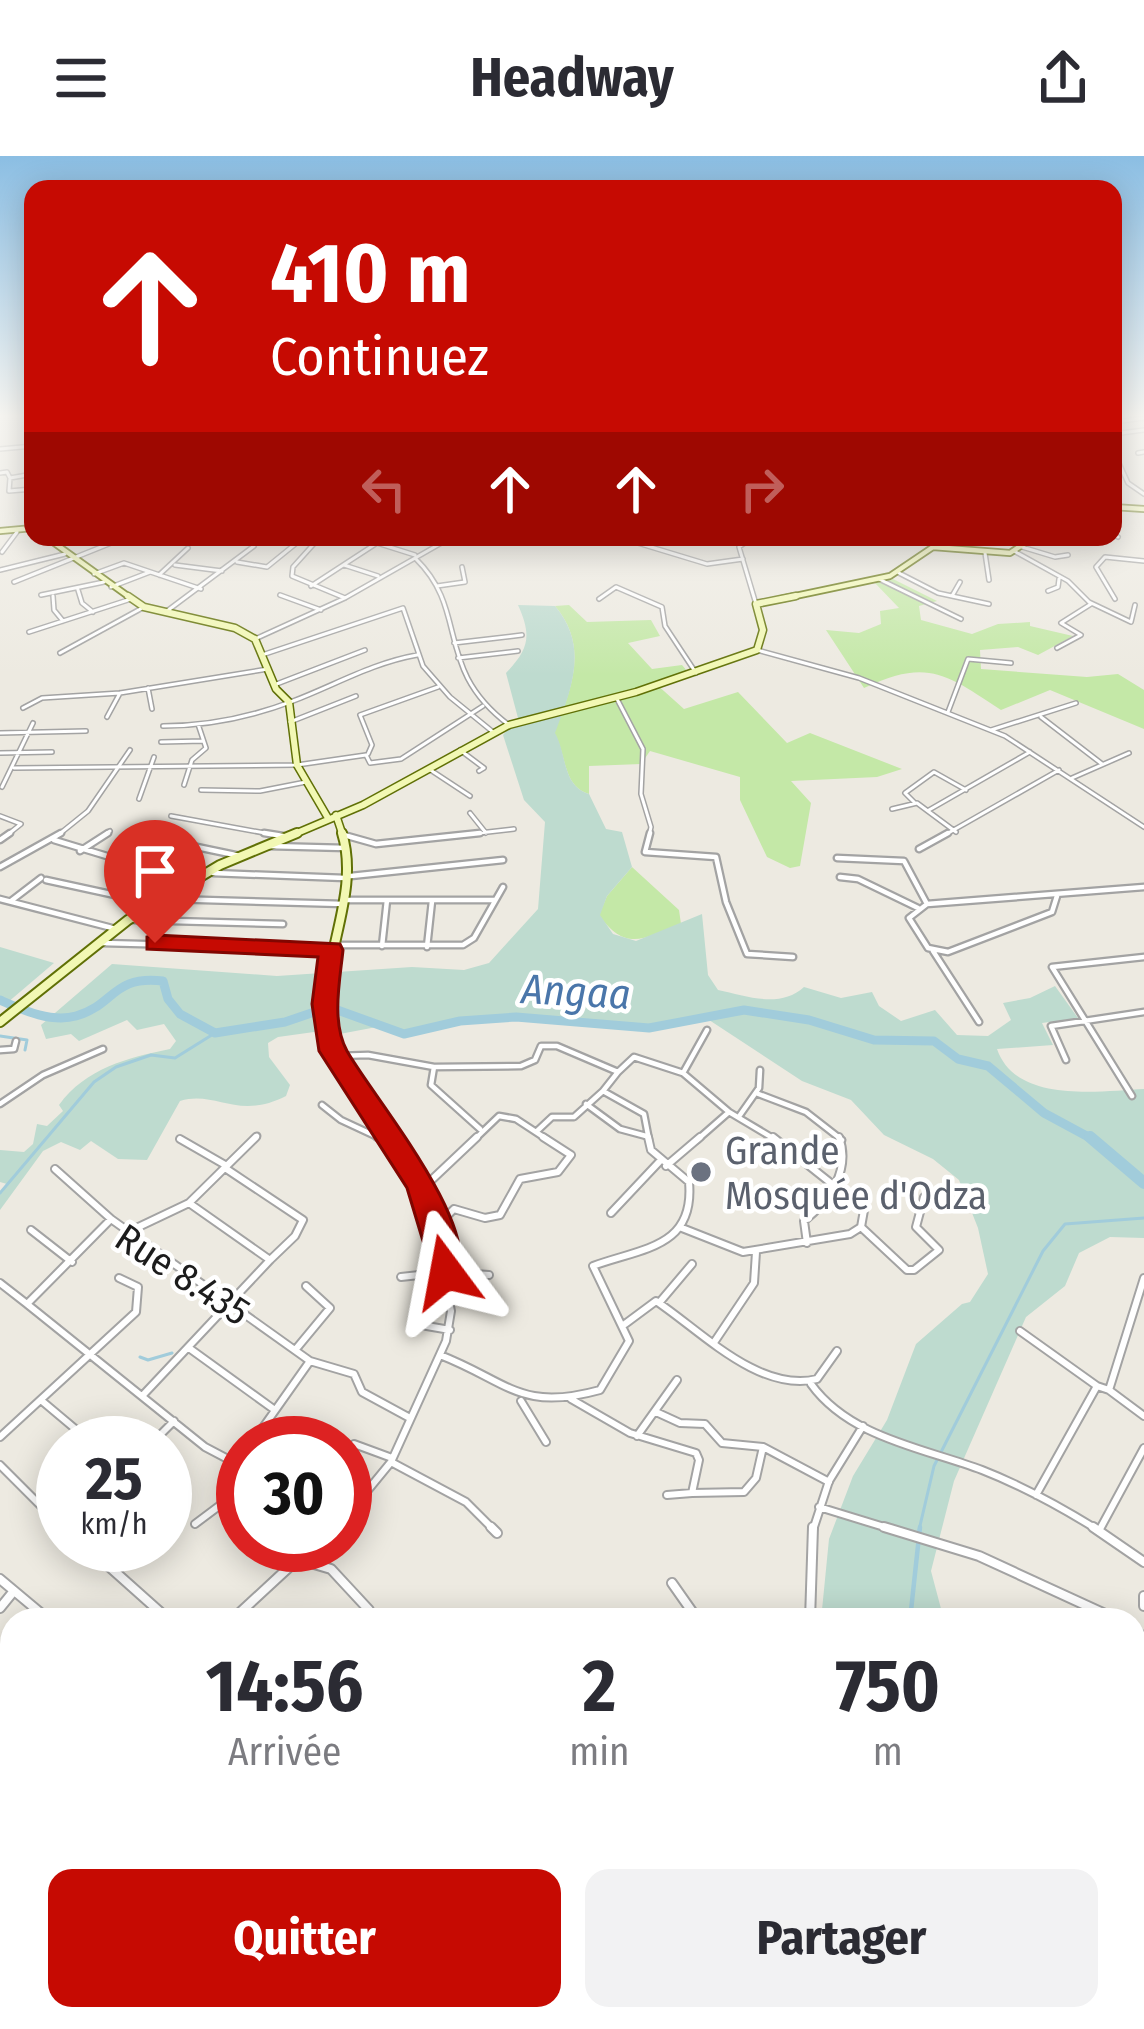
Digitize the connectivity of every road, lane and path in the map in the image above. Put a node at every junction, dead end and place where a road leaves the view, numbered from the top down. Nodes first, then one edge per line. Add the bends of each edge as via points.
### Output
1 (24, 530) edge
2 (0, 532) edge
3 (17, 532) junction
4 (56, 546) edge
5 (105, 546) edge
6 (254, 546) dead end
7 (293, 546) edge
8 (313, 546) edge
9 (375, 546) edge
10 (390, 546) edge
11 (436, 546) edge
12 (648, 546) edge
13 (740, 546) edge
14 (939, 546) joint
15 (1022, 546) edge
16 (188, 548) dead end
17 (1018, 549) junction
18 (2, 552) edge
19 (986, 553) junction
20 (65, 554) junction
21 (1068, 555) dead end
22 (416, 557) junction
23 (74, 559) junction
24 (743, 559) junction
25 (235, 561) junction
26 (1144, 561) edge
27 (175, 565) junction
28 (344, 565) junction
29 (462, 567) dead end
30 (0, 570) edge
31 (149, 572) junction
32 (222, 572) junction
33 (94, 574) junction
34 (898, 574) junction
35 (1056, 574) junction
36 (159, 575) junction
37 (378, 576) junction
38 (880, 579) junction
39 (989, 580) dead end
40 (14, 582) dead end
41 (960, 582) dead end
42 (108, 584) junction
43 (311, 586) junction
44 (437, 586) junction
45 (201, 589) junction
46 (78, 590) junction
47 (1048, 591) dead end
48 (280, 595) dead end
49 (40, 596) dead end
50 (53, 596) junction
51 (952, 596) junction
52 (345, 598) junction
53 (131, 599) junction
54 (599, 599) dead end
55 (1115, 599) dead end
56 (1089, 602) junction
57 (756, 604) junction
58 (989, 604) dead end
59 (1136, 604) dead end
60 (144, 607) junction
61 (321, 610) junction
62 (93, 612) junction
63 (162, 614) junction
64 (961, 619) dead end
65 (63, 621) junction
66 (29, 632) dead end
67 (522, 635) dead end
68 (256, 639) junction
69 (454, 643) junction
70 (1058, 648) dead end
71 (365, 650) dead end
72 (757, 650) junction
73 (518, 651) dead end
74 (60, 653) dead end
75 (266, 654) junction
76 (417, 655) junction
77 (458, 658) junction
78 (1011, 663) dead end
79 (268, 668) junction
80 (696, 673) junction
81 (274, 685) junction
82 (437, 687) junction
83 (148, 688) junction
84 (120, 692) junction
85 (356, 696) dead end
86 (616, 698) junction
87 (289, 702) junction
88 (1076, 704) dead end
89 (483, 706) junction
90 (23, 708) dead end
91 (152, 709) dead end
92 (948, 712) junction
93 (470, 713) junction
94 (1040, 716) junction
95 (106, 717) dead end
96 (290, 722) junction
97 (33, 723) dead end
98 (198, 724) junction
99 (509, 724) junction
100 (163, 726) dead end
101 (86, 730) dead end
102 (991, 730) junction
103 (493, 731) junction
104 (0, 733) edge
105 (28, 733) junction
106 (203, 741) junction
107 (161, 742) dead end
108 (130, 750) dead end
109 (460, 750) junction
110 (21, 752) junction
111 (52, 752) dead end
112 (1030, 752) junction
113 (0, 753) edge
114 (1129, 753) dead end
115 (367, 755) junction
116 (154, 757) dead end
117 (1102, 764) junction
118 (297, 765) junction
119 (189, 766) junction
120 (14, 767) junction
121 (115, 767) junction
122 (151, 767) junction
123 (429, 769) junction
124 (1059, 770) junction
125 (479, 771) dead end
126 (0, 773) edge
127 (9, 773) junction
128 (1072, 778) junction
129 (306, 782) junction
130 (184, 785) dead end
131 (2, 788) edge
132 (201, 790) dead end
133 (966, 790) junction
134 (470, 796) dead end
135 (139, 799) dead end
136 (914, 802) junction
137 (892, 809) dead end
138 (929, 810) junction
139 (470, 813) dead end
140 (1126, 813) junction
141 (0, 815) edge
142 (171, 816) dead end
143 (332, 816) junction
144 (1144, 818) edge
145 (1144, 827) edge
146 (514, 829) dead end
147 (110, 831) dead end
148 (130, 832) dead end
149 (956, 832) junction
150 (487, 833) junction
151 (344, 835) junction
152 (283, 836) junction
153 (51, 838) junction
154 (0, 840) edge
155 (260, 846) junction
156 (346, 848) junction
157 (919, 849) dead end
158 (80, 851) junction
159 (240, 856) junction
160 (837, 858) dead end
161 (503, 860) dead end
162 (0, 867) edge
163 (205, 873) junction
164 (351, 878) junction
165 (840, 878) dead end
166 (186, 884) junction
167 (503, 887) dead end
168 (1144, 887) edge
169 (1057, 896) junction
170 (162, 898) junction
171 (0, 899) edge
172 (387, 900) junction
173 (495, 900) junction
174 (432, 901) junction
175 (11, 902) junction
176 (344, 902) junction
177 (154, 904) junction
178 (927, 904) junction
179 (918, 908) junction
180 (128, 920) junction
181 (283, 924) dead end
182 (116, 929) junction
183 (97, 943) junction
184 (382, 946) junction
185 (332, 947) junction
186 (427, 947) junction
187 (933, 951) junction
188 (793, 957) dead end
189 (1144, 957) edge
190 (326, 1007) joint
191 (1144, 1012) edge
192 (1084, 1020) junction
193 (0, 1022) edge
194 (979, 1022) dead end
195 (706, 1030) dead end
196 (16, 1040) dead end
197 (103, 1049) dead end
198 (0, 1050) edge
199 (336, 1057) junction
200 (1066, 1060) dead end
201 (434, 1067) junction
202 (760, 1070) dead end
203 (618, 1072) junction
204 (682, 1073) junction
205 (603, 1091) junction
206 (756, 1093) junction
207 (1132, 1096) dead end
208 (0, 1104) edge
209 (586, 1104) junction
210 (322, 1105) dead end
211 (728, 1112) junction
212 (740, 1115) junction
213 (481, 1129) junction
214 (536, 1132) junction
215 (256, 1136) dead end
216 (646, 1136) junction
217 (180, 1139) dead end
218 (393, 1144) junction
219 (663, 1163) junction
220 (226, 1167) junction
221 (55, 1169) dead end
222 (422, 1189) junction
223 (837, 1189) junction
224 (925, 1197) dead end
225 (866, 1199) dead end
226 (189, 1203) junction
227 (611, 1213) dead end
228 (111, 1219) junction
229 (861, 1227) junction
230 (682, 1228) junction
231 (31, 1230) dead end
232 (130, 1231) junction
233 (437, 1233) junction
234 (807, 1244) junction
235 (756, 1252) junction
236 (270, 1260) junction
237 (72, 1262) junction
238 (692, 1264) dead end
239 (446, 1272) junction
240 (488, 1275) dead end
241 (401, 1277) dead end
242 (119, 1278) dead end
243 (1144, 1278) edge
244 (0, 1282) edge
245 (306, 1286) dead end
246 (659, 1303) junction
247 (27, 1304) junction
248 (233, 1304) junction
249 (421, 1324) dead end
250 (625, 1324) junction
251 (450, 1330) junction
252 (1020, 1331) dead end
253 (716, 1341) junction
254 (189, 1348) junction
255 (296, 1349) junction
256 (837, 1351) dead end
257 (92, 1355) junction
258 (440, 1355) junction
259 (310, 1361) junction
260 (677, 1380) dead end
261 (811, 1384) junction
262 (1097, 1386) junction
263 (1109, 1390) junction
264 (142, 1396) junction
265 (519, 1399) junction
266 (571, 1399) junction
267 (42, 1401) junction
268 (272, 1408) junction
269 (656, 1412) junction
270 (60, 1416) edge
271 (169, 1416) edge
272 (267, 1416) edge
273 (1144, 1416) edge
274 (408, 1417) junction
275 (863, 1426) junction
276 (637, 1436) junction
277 (0, 1437) edge
278 (546, 1442) dead end
279 (763, 1447) junction
280 (1144, 1448) edge
281 (372, 1452) edge
282 (392, 1460) junction
283 (0, 1465) edge
284 (829, 1482) junction
285 (372, 1483) edge
286 (692, 1493) junction
287 (667, 1495) dead end
288 (1035, 1496) junction
289 (36, 1501) edge
290 (819, 1507) junction
291 (216, 1508) edge
292 (195, 1524) dead end
293 (1100, 1529) junction
294 (497, 1534) dead end
295 (1144, 1562) edge
296 (115, 1572) edge
297 (280, 1572) edge
298 (334, 1572) edge
299 (0, 1579) edge
300 (672, 1583) dead end
301 (13, 1592) junction
302 (1144, 1596) edge
303 (1144, 1606) edge
304 (0, 1608) edge
305 (34, 1608) edge
306 (156, 1608) edge
307 (244, 1608) edge
308 (367, 1608) edge
309 (690, 1608) edge
310 (810, 1608) edge
311 (1096, 1608) edge

1 - 3 street
2 - 3 street
3 - 18 street
4 - 20 street
5 - 23 street
6 - 25 street
7 - 25 street via 265,568
8 - 43 street via 292,572
9 - 28 street
10 - 22 street
11 - 22 street
12 - 24 street via 707,564
13 - 24 street
14 - 19 street
14 - 34 street
15 - 17 street
16 - 27 street
17 - 19 street
17 - 21 street
17 - 35 street
19 - 39 street
20 - 23 street
20 - 30 street
22 - 37 street
22 - 44 street
23 - 33 street
23 - 40 street
24 - 57 street
25 - 32 street
26 - 55 street via 1105,556 1096,567
27 - 32 street
27 - 36 street
28 - 37 street
28 - 43 street
29 - 44 street via 465,582
31 - 33 street via 121,563
31 - 36 street
31 - 42 street
32 - 45 street
33 - 42 street
34 - 38 street
34 - 51 street
35 - 47 street via 1061,584
35 - 56 street
36 - 45 street
37 - 52 street
38 - 57 street
38 - 64 street
41 - 51 street
42 - 46 street
42 - 53 street
43 - 52 street
44 - 69 street
45 - 63 street
46 - 50 street
46 - 62 street
48 - 61 street
49 - 50 street
50 - 65 street
51 - 58 street
52 - 61 street
53 - 60 street
53 - 62 street
54 - 80 street via 613,587 662,607 664,626
56 - 59 street via 1131,622
56 - 70 street via 1060,623 1081,636
57 - 72 street via 764,630
60 - 63 street
60 - 74 street
61 - 68 street
62 - 65 street
63 - 68 street
65 - 66 street
67 - 69 street
68 - 75 street
69 - 77 street
71 - 81 street
72 - 80 street
72 - 92 street
73 - 77 street
75 - 76 street via 399,608 410,614
75 - 79 street
76 - 82 street
76 - 87 street
77 - 89 street
78 - 92 street via 968,659
79 - 81 street
79 - 83 street
80 - 86 street
81 - 87 street
82 - 93 street
82 - 115 street via 360,715 372,745
83 - 84 street
83 - 91 street
84 - 90 street via 42,698
84 - 95 street
85 - 96 street
86 - 99 street
86 - 188 street via 646,761 645,852 716,857 747,954
87 - 96 street
87 - 98 street
88 - 94 street
89 - 93 street
89 - 99 street
92 - 102 street
93 - 103 street
93 - 115 street via 401,759 373,763
94 - 102 street
94 - 117 street
96 - 118 street
97 - 105 street
98 - 100 street
98 - 106 street
99 - 103 street
101 - 105 street
102 - 112 street
103 - 109 street
104 - 105 street
105 - 110 street
106 - 107 street
106 - 119 street via 205,751
108 - 121 street
109 - 123 street
109 - 125 street via 481,763
110 - 111 street
110 - 113 street
110 - 120 street
112 - 124 street
112 - 133 street
114 - 117 street
115 - 118 street
116 - 122 street
117 - 128 street
118 - 119 street
118 - 129 street
119 - 122 street
119 - 130 street
120 - 121 street
120 - 127 street
121 - 122 street
121 - 153 street via 103,795
122 - 135 street
123 - 134 street
123 - 143 street
124 - 128 street
124 - 149 street
126 - 127 street
127 - 131 street
128 - 140 street
129 - 132 street
129 - 143 street
133 - 136 street via 934,772 905,793
133 - 138 street
136 - 137 street
136 - 138 street
138 - 149 street
139 - 150 street
140 - 144 street
140 - 145 street
141 - 154 street via 21,824
142 - 152 street
143 - 151 street
143 - 152 street
146 - 150 street
147 - 158 street
148 - 159 street
149 - 157 street
150 - 151 street via 376,844
151 - 156 street
152 - 155 street
153 - 158 street
153 - 162 street
155 - 156 street
155 - 159 street
156 - 164 street
158 - 166 street
159 - 163 street
160 - 178 street via 904,861
161 - 164 street
163 - 164 street
163 - 166 street
164 - 176 street
165 - 179 street
166 - 170 street
167 - 173 street
168 - 169 street
169 - 178 street
169 - 187 street via 1056,909 1041,917
170 - 176 street
170 - 177 street
171 - 175 street
172 - 174 street
172 - 176 street
172 - 184 street
173 - 174 street
173 - 186 street via 468,943
174 - 186 street
175 - 177 street via 43,879
175 - 182 street
176 - 185 street
177 - 180 street
178 - 179 street
179 - 187 street via 910,923
180 - 181 street
180 - 182 street
182 - 183 street
183 - 185 street
183 - 193 street
184 - 185 street
184 - 186 street
185 - 190 street
187 - 194 street
189 - 192 street via 1052,967
190 - 199 street
191 - 192 street
192 - 200 street via 1051,1025
192 - 207 street
195 - 204 street
196 - 198 street via 14,1049
197 - 208 street
199 - 201 street
199 - 218 street
201 - 203 street via 521,1066 549,1045
201 - 213 street via 431,1085
202 - 206 street
203 - 204 street via 634,1057
203 - 205 street
204 - 211 street
205 - 209 street
205 - 216 street via 644,1114
206 - 212 street
206 - 223 street via 840,1134 844,1171
209 - 214 street
209 - 216 street via 620,1129
210 - 218 street
211 - 212 street
211 - 219 street
212 - 223 street
213 - 214 street via 505,1115
213 - 222 street
214 - 233 street via 572,1155 564,1169 525,1176 493,1218 450,1211
215 - 220 street
216 - 219 street
217 - 220 street
218 - 222 street
219 - 227 street
219 - 230 street via 691,1185
220 - 226 street
220 - 236 street via 303,1220
221 - 228 street
222 - 233 street
223 - 234 street via 804,1221
224 - 229 street via 916,1227 939,1250 914,1270
225 - 229 street
226 - 232 street
226 - 236 street
228 - 232 street, Rue 8.435
228 - 237 street, Rue 8.435
229 - 234 street
230 - 235 street
230 - 250 street via 656,1246 593,1266
231 - 237 street
232 - 248 street, Rue 8.435
233 - 239 street
234 - 235 street
235 - 253 street via 754,1282
236 - 248 street
237 - 247 street, Rue 8.435
238 - 246 street
239 - 240 street
239 - 241 street
239 - 251 street
242 - 257 street via 137,1287 136,1312
243 - 263 street
244 - 247 street
245 - 255 street via 330,1308
246 - 250 street
246 - 253 street
247 - 257 street
248 - 254 street
248 - 255 street, Rue 8.435
249 - 251 street
250 - 266 street via 628,1347 615,1372 600,1390
251 - 258 street
252 - 262 street
253 - 261 street via 782,1383
254 - 264 street
254 - 268 street
255 - 259 street, Rue 8.435
256 - 261 street
257 - 264 street
257 - 267 street
258 - 265 street
258 - 274 street
259 - 268 street
259 - 274 street, Rue 8.435 via 354,1374 362,1392
260 - 269 street
261 - 275 street via 829,1410
262 - 263 street
262 - 288 street
263 - 273 street
264 - 271 street
265 - 266 street
265 - 278 street
266 - 276 street
267 - 270 street
267 - 277 street
268 - 272 street
269 - 276 street
269 - 279 street via 705,1424 722,1443
274 - 282 street
275 - 284 street
275 - 288 street
276 - 286 street via 698,1455
279 - 284 street
279 - 286 street via 752,1490
280 - 293 street
281 - 282 street
282 - 285 street
282 - 294 street via 466,1502
283 - 289 street
284 - 290 street
286 - 287 street
288 - 293 street
290 - 310 street via 807,1548
290 - 311 street via 911,1532
291 - 292 street
293 - 295 street
296 - 306 street
297 - 307 street
298 - 308 street
299 - 301 street
300 - 309 street
301 - 304 street
301 - 305 street
302 - 303 street

